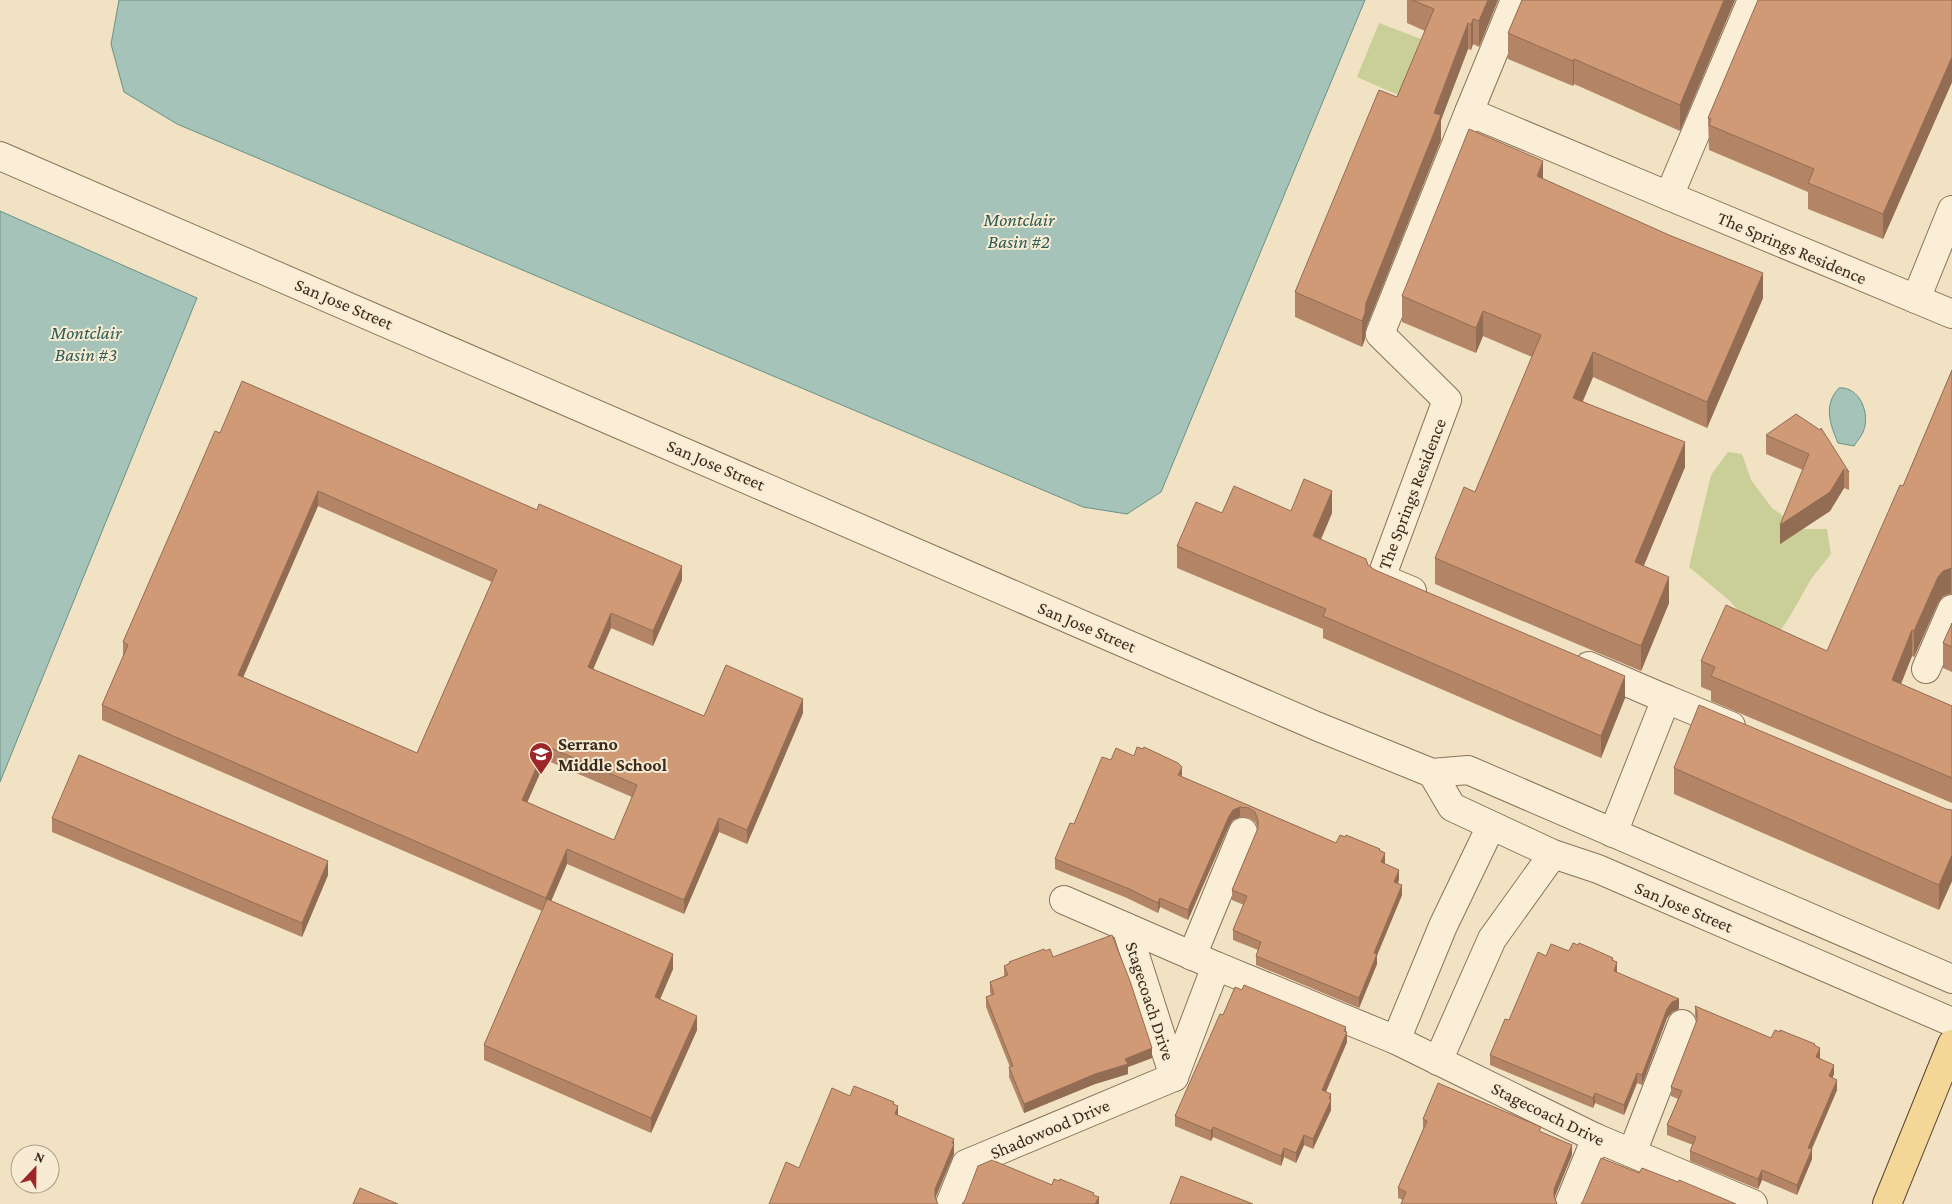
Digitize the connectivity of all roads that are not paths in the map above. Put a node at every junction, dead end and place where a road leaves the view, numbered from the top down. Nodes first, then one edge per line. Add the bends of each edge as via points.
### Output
1 (1515, 0) edge
2 (1752, 0) edge
3 (1468, 112) junction
4 (0, 156) edge
5 (1669, 196) junction
6 (1952, 210) edge
7 (1916, 299) junction
8 (1952, 314) edge
9 (1434, 600) edge
10 (1952, 609) edge
11 (1568, 658) edge
12 (1926, 669) dead end
13 (1666, 699) junction
14 (1749, 734) edge
15 (1432, 773) junction
16 (1491, 826) junction
17 (1242, 832) dead end
18 (1612, 833) junction
19 (1553, 854) junction
20 (1064, 900) dead end
21 (1126, 927) junction
22 (1204, 961) junction
23 (1952, 979) edge
24 (1952, 1022) edge
25 (1682, 1024) dead end
26 (1396, 1040) junction
27 (1952, 1044) edge
28 (1438, 1061) junction
29 (1174, 1077) junction
30 (1596, 1138) junction
31 (1632, 1153) junction
32 (950, 1204) edge
33 (1570, 1204) edge
34 (1754, 1204) edge
35 (1887, 1204) edge

1 - 3 street
2 - 5 street
3 - 5 street, The Springs Residence
3 - 9 street, The Springs Residence via 1380,334 1447,400 1381,578
4 - 15 street, San Jose Street via 1307,722
5 - 7 street, The Springs Residence
6 - 7 street
7 - 8 street, The Springs Residence
10 - 12 street
11 - 13 street
13 - 14 street
13 - 18 street
15 - 16 street, San Jose Street via 1452,807
15 - 18 street, San Jose Street via 1468,770
16 - 19 street, San Jose Street
16 - 26 street via 1443,926
17 - 22 street, Stagecoach Drive
18 - 23 street, San Jose Street
19 - 24 street, San Jose Street via 1598,869
19 - 28 street via 1492,939
20 - 21 street, Stagecoach Drive
21 - 22 street, Stagecoach Drive
21 - 29 street, Stagecoach Drive
22 - 26 street, Stagecoach Drive
22 - 29 street, Stagecoach Drive
25 - 31 street
26 - 28 street, Stagecoach Drive
27 - 35 main road
28 - 30 street, Stagecoach Drive
29 - 32 street, Shadowood Drive via 966,1164
30 - 31 street, Stagecoach Drive
30 - 33 street
31 - 34 street, Stagecoach Drive

